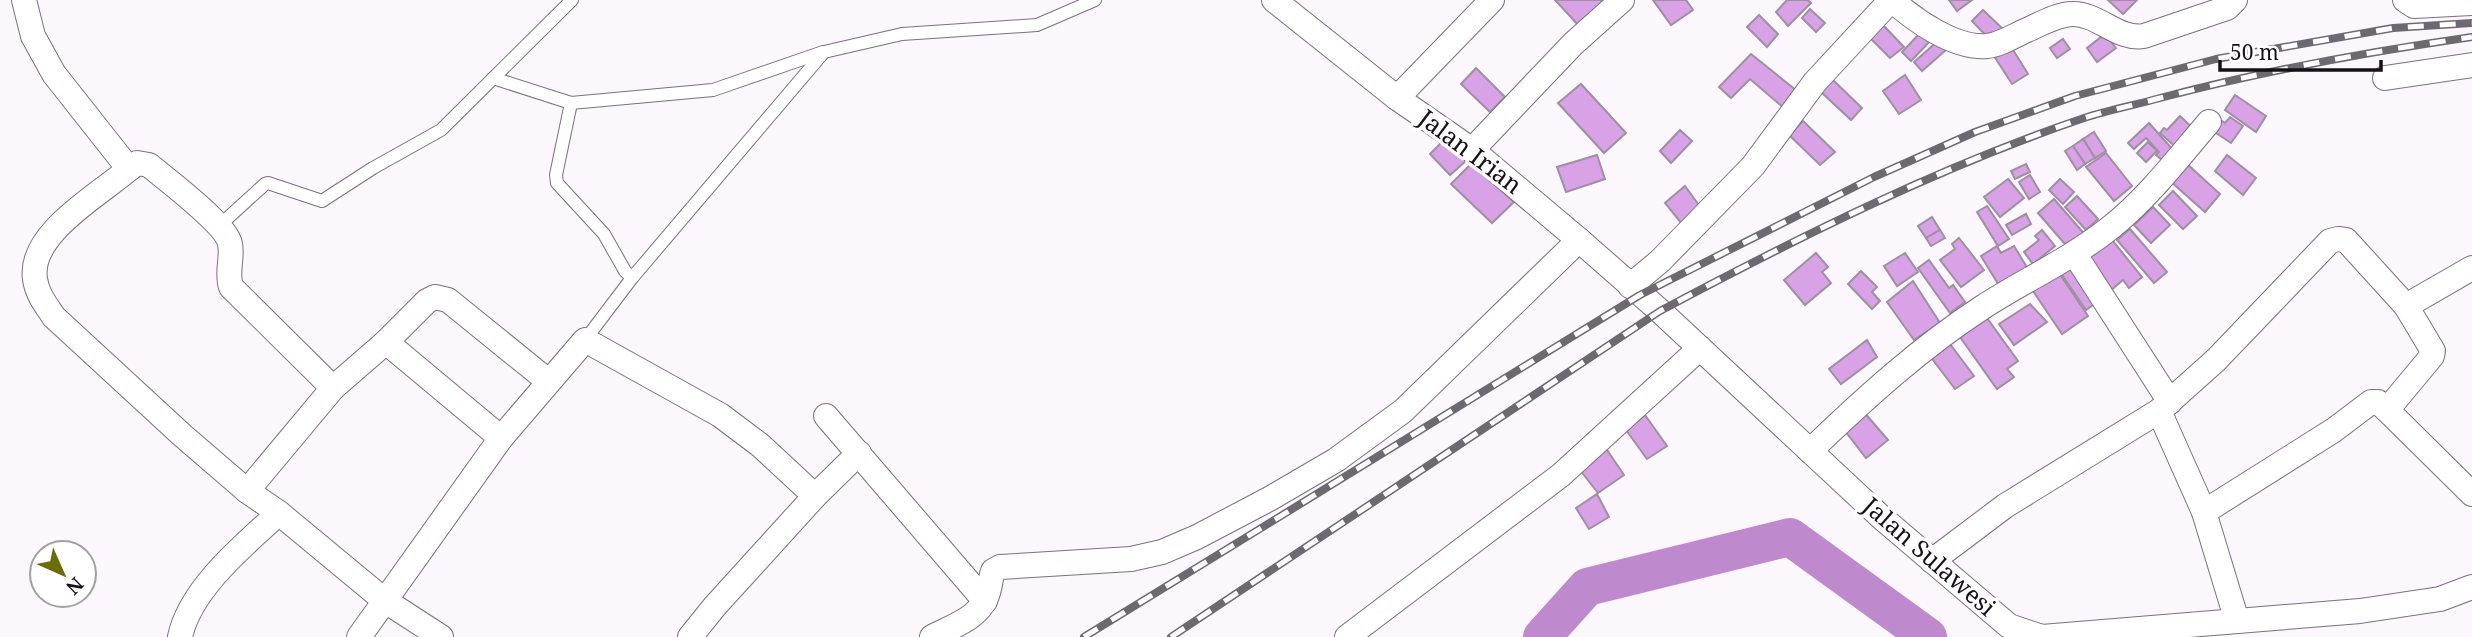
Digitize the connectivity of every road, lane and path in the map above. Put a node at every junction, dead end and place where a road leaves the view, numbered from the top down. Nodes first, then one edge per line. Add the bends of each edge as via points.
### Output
1 (24, 0) edge
2 (572, 0) edge
3 (1095, 0) edge
4 (1274, 0) edge
5 (1492, 0) edge
6 (1622, 0) edge
7 (1891, 0) edge
8 (2235, 0) edge
9 (2405, 0) edge
10 (2472, 3) edge
11 (824, 52) junction
12 (2472, 65) edge
13 (493, 78) junction
14 (2385, 78) dead end
15 (1397, 98) junction
16 (571, 103) junction
17 (2209, 122) dead end
18 (1472, 150) junction
19 (129, 169) junction
20 (220, 225) junction
21 (1579, 240) junction
22 (2074, 253) junction
23 (2464, 273) edge
24 (632, 278) junction
25 (1630, 286) junction
26 (2406, 306) junction
27 (1660, 311) joint
28 (584, 340) junction
29 (386, 342) junction
30 (1700, 348) junction
31 (548, 381) junction
32 (333, 388) junction
33 (2164, 407) junction
34 (2387, 410) junction
35 (826, 416) dead end
36 (501, 438) junction
37 (1810, 451) junction
38 (859, 453) junction
39 (247, 491) junction
40 (2472, 494) edge
41 (815, 496) junction
42 (2204, 512) junction
43 (279, 513) junction
44 (1932, 561) junction
45 (2472, 587) edge
46 (384, 600) junction
47 (985, 601) junction
48 (2237, 621) junction
49 (180, 637) edge
50 (359, 637) edge
51 (441, 637) edge
52 (690, 637) edge
53 (932, 637) edge
54 (1347, 637) edge

1 - 19 street via 33,36 54,74
2 - 13 lane
3 - 11 lane via 1037,25 902,34
4 - 15 street, Jalan Irian
5 - 15 street
6 - 18 street via 1556,60
7 - 8 street via 1928,29 1987,46 2070,14 2134,37 2144,36 2227,8
7 - 25 street via 1815,82 1754,166
9 - 10 street via 2414,6
11 - 16 lane via 713,90
11 - 24 lane
12 - 14 street
13 - 16 lane
13 - 20 lane via 440,130 328,198 316,201 268,183
15 - 18 street, Jalan Irian
16 - 24 lane via 557,183 604,234
17 - 22 street via 2147,193
18 - 21 street, Jalan Irian
19 - 20 street via 137,163 149,164
19 - 39 street via 56,227 41,246 35,266 38,293 54,317 88,351
20 - 32 street via 231,246 231,287
21 - 25 street, Jalan Irian
21 - 47 street via 1403,411 1336,460 1163,552 1000,567 993,571
22 - 33 street
22 - 37 street via 1983,308 1913,358
23 - 26 street
24 - 28 lane
25 - 27 street, Jalan Irian
26 - 33 street via 2346,240 2330,241 2216,360
26 - 34 street via 2433,351
27 - 30 street, Jalan Sulawesi
28 - 31 street
28 - 41 street via 720,415
29 - 31 street via 427,301 441,297
29 - 32 street
29 - 36 street
30 - 37 street, Jalan Sulawesi
30 - 54 street via 1561,475
31 - 36 street
32 - 39 street
33 - 42 street
33 - 44 street via 2005,506
34 - 40 street
34 - 42 street via 2371,402
35 - 38 street
36 - 46 street
37 - 44 street, Jalan Sulawesi
38 - 41 street
38 - 47 street
39 - 43 street
41 - 52 street
42 - 48 street
43 - 46 street
43 - 49 street via 221,569 188,614
44 - 48 street, Jalan Sulawesi via 2009,626 2042,637
45 - 48 street, Jalan Sulawesi via 2440,599 2351,612
46 - 50 street
46 - 51 street
47 - 53 street via 971,617

